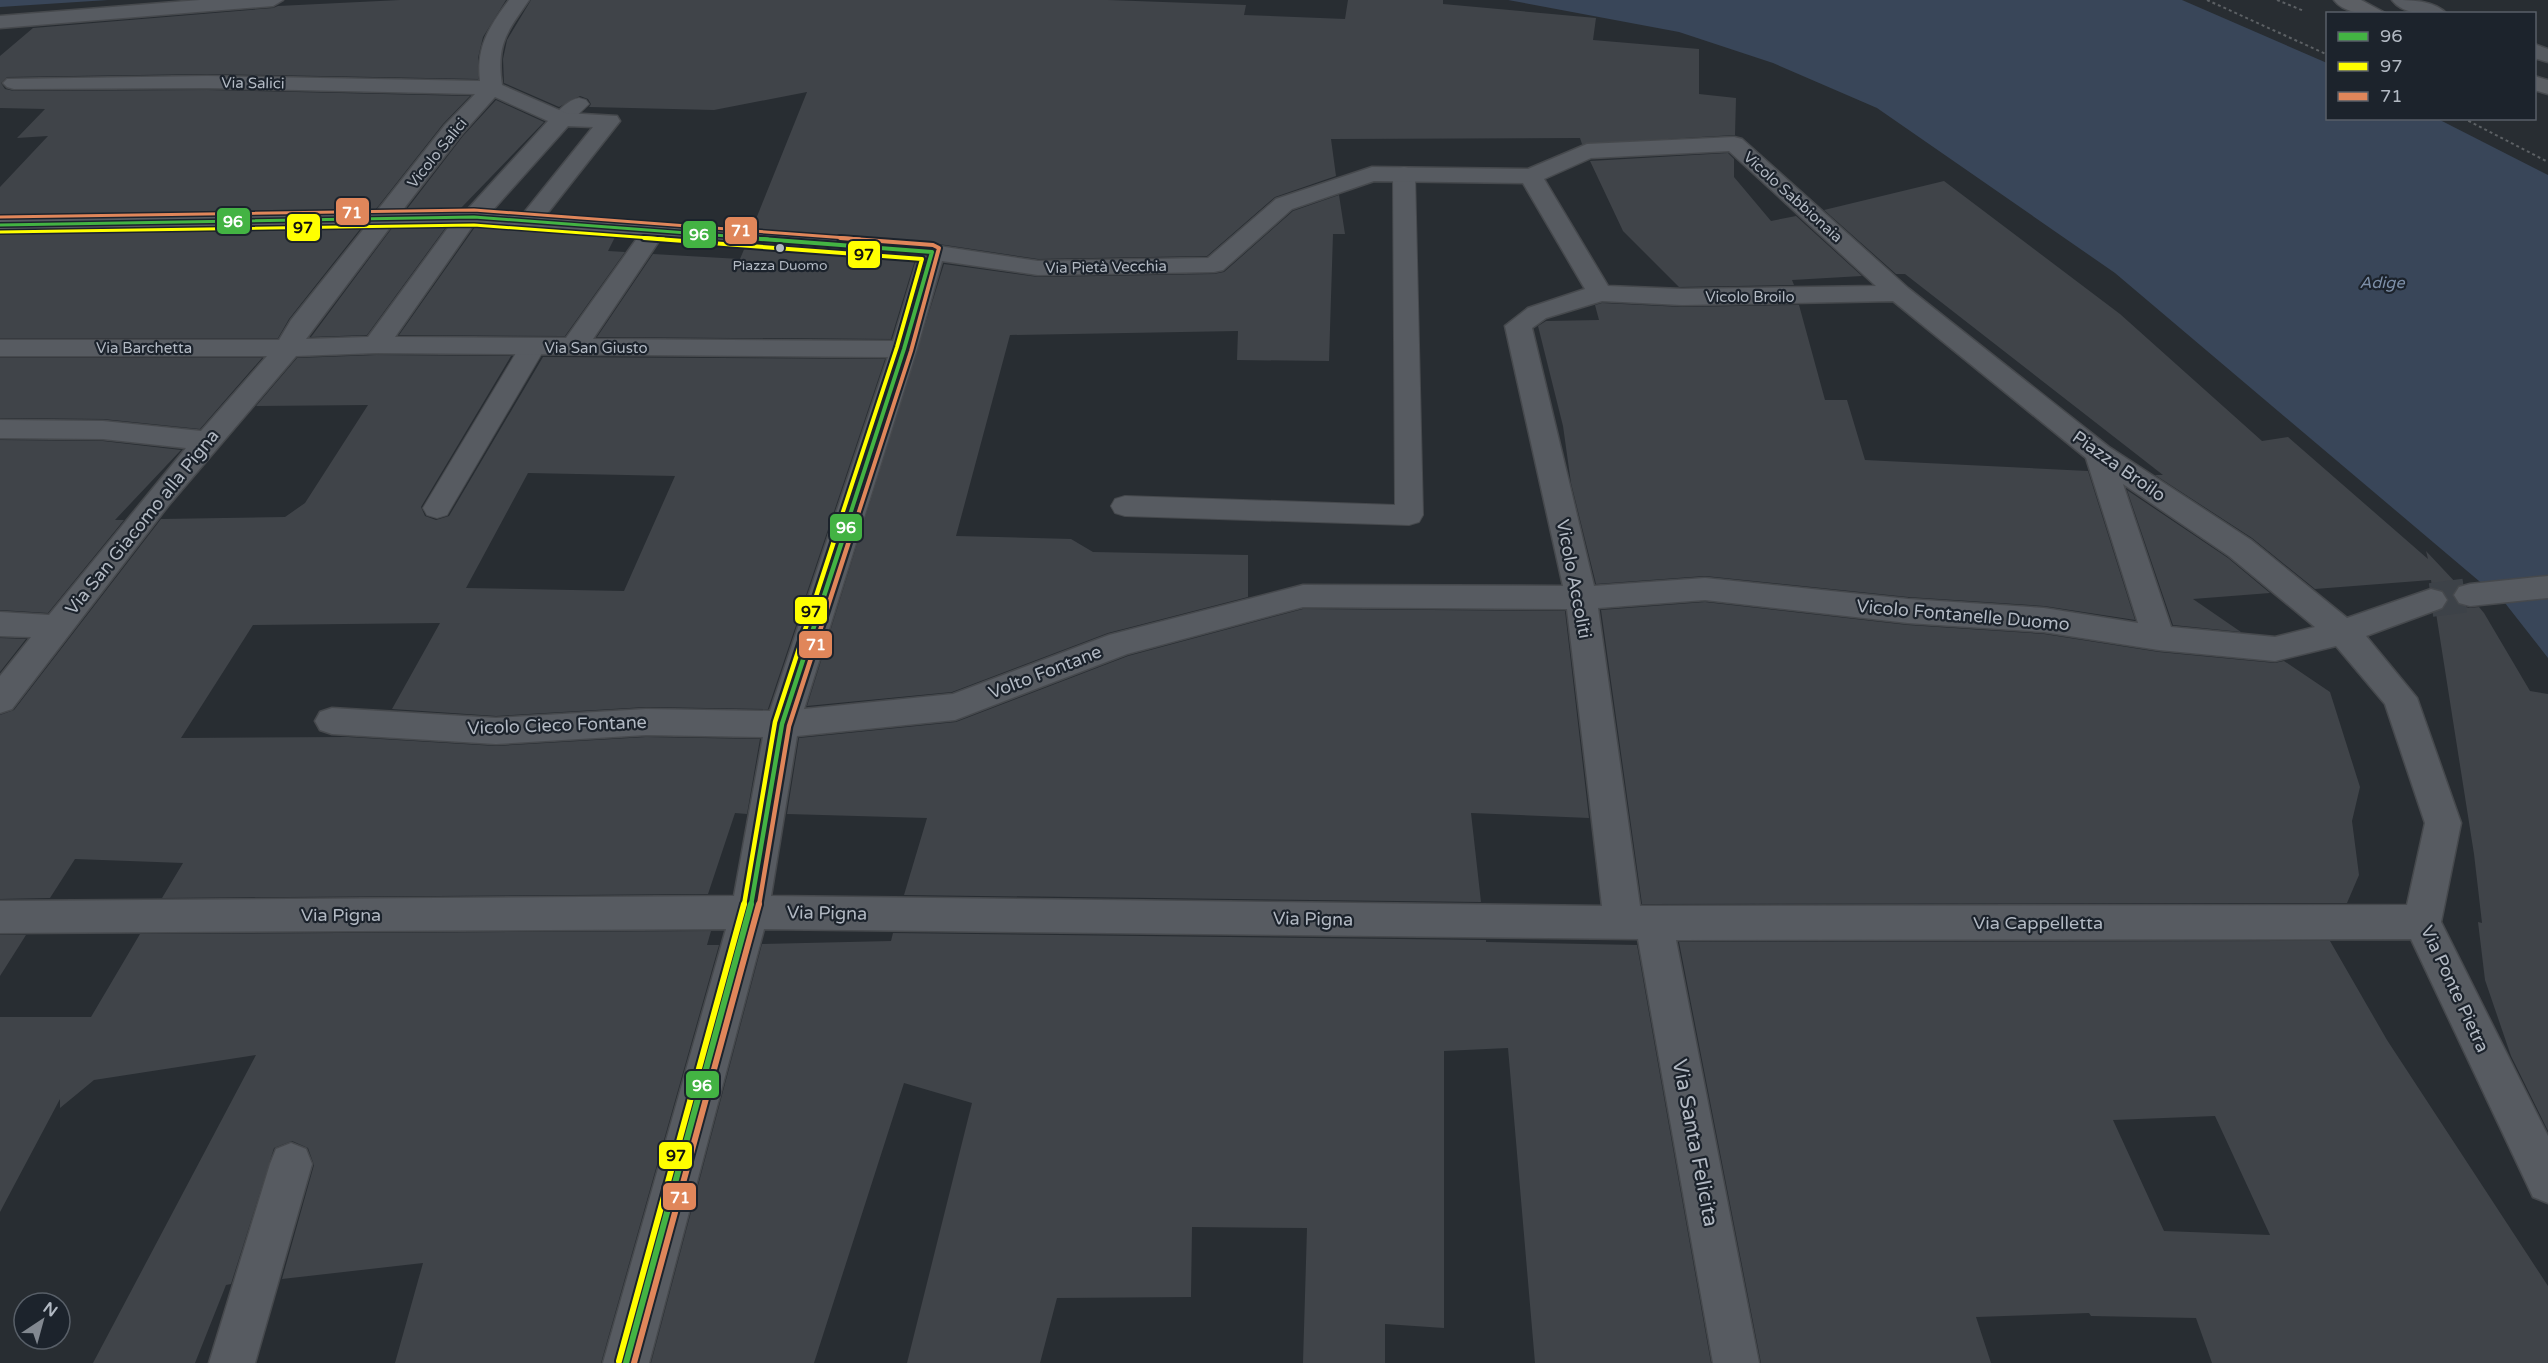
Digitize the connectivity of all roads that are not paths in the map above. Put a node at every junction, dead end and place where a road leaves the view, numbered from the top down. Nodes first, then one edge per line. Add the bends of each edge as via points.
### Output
1 (273, 0) edge
2 (519, 0) edge
3 (2344, 0) edge
4 (2402, 0) edge
5 (2372, 12) edge
6 (2432, 12) edge
7 (0, 22) edge
8 (14, 83) dead end
9 (492, 88) junction
10 (571, 112) junction
11 (1404, 174) junction
12 (1531, 176) junction
13 (471, 217) junction
14 (384, 220) junction
15 (530, 220) junction
16 (0, 225) edge
17 (655, 229) junction
18 (932, 252) junction
19 (1600, 293) junction
20 (1899, 293) junction
21 (376, 345) junction
22 (0, 348) edge
23 (288, 348) junction
24 (532, 348) junction
25 (573, 348) junction
26 (904, 349) junction
27 (0, 429) edge
28 (206, 441) junction
29 (2099, 454) junction
30 (1125, 506) dead end
31 (437, 508) dead end
32 (2548, 586) edge
33 (2470, 595) tunnel mouth
34 (1581, 598) junction
35 (2431, 600) tunnel mouth
36 (0, 624) edge
37 (56, 627) junction
38 (2343, 632) junction
39 (2159, 638) junction
40 (0, 700) edge
41 (332, 721) dead end
42 (782, 724) junction
43 (750, 912) junction
44 (0, 917) edge
45 (2422, 922) junction
46 (1639, 923) junction
47 (291, 1164) dead end
48 (2548, 1182) edge
49 (232, 1363) edge
50 (626, 1363) edge
51 (1736, 1363) edge

1 - 7 street
2 - 9 street via 490,41 487,63
3 - 5 main road
4 - 6 street
8 - 9 street, Via Salici via 207,82
9 - 10 street
9 - 14 street, Vicolo Salici via 453,130
10 - 13 street
10 - 15 street via 609,121
11 - 12 street, Via Pietà Vecchia
11 - 18 street, Via Pietà Vecchia via 1372,174 1284,204 1214,265 1038,268
11 - 30 lane via 1409,515
12 - 19 street
12 - 20 street, Vicolo Sabbionaia via 1587,151 1734,144
13 - 14 street
13 - 15 street
13 - 21 street
14 - 16 street
14 - 23 street, Vicolo Salici via 300,326
15 - 17 street
17 - 18 street, Via Pietà Vecchia
17 - 25 street
18 - 26 street
19 - 20 street, Vicolo Broilo via 1682,297
19 - 34 street, Vicolo Accoliti via 1538,313 1518,326
20 - 29 street, Piazza Broilo
21 - 23 street, Via San Giusto
21 - 24 street, Via San Giusto
22 - 23 street, Via Barchetta
23 - 28 street, Via San Giacomo alla Pigna
24 - 25 street, Via San Giusto
24 - 31 lane
25 - 26 street, Via San Giusto
26 - 42 street
27 - 28 street via 103,430
28 - 37 street, Via San Giacomo alla Pigna
29 - 38 street, Piazza Broilo via 2240,548
29 - 39 street
32 - 33 street
34 - 39 street, Vicolo Fontanelle Duomo via 1705,590 1908,611 2044,620
34 - 42 street, Volto Fontane via 1304,596 1120,644 955,707
34 - 46 street, Vicolo Accoliti
35 - 38 street, Vicolo Fontanelle Duomo
36 - 37 street
37 - 40 street, Via San Giacomo alla Pigna
38 - 39 street, Vicolo Fontanelle Duomo via 2275,650
38 - 45 street, Via Ponte Pietra via 2400,698 2443,824
41 - 42 street, Vicolo Cieco Fontane via 496,731 646,722
42 - 43 street
43 - 44 street, Via Pigna
43 - 46 street, Via Pigna
43 - 50 street
45 - 46 street, Via Cappelletta
45 - 48 street, Via Ponte Pietra
46 - 51 street, Via Santa Felicita
47 - 49 street

